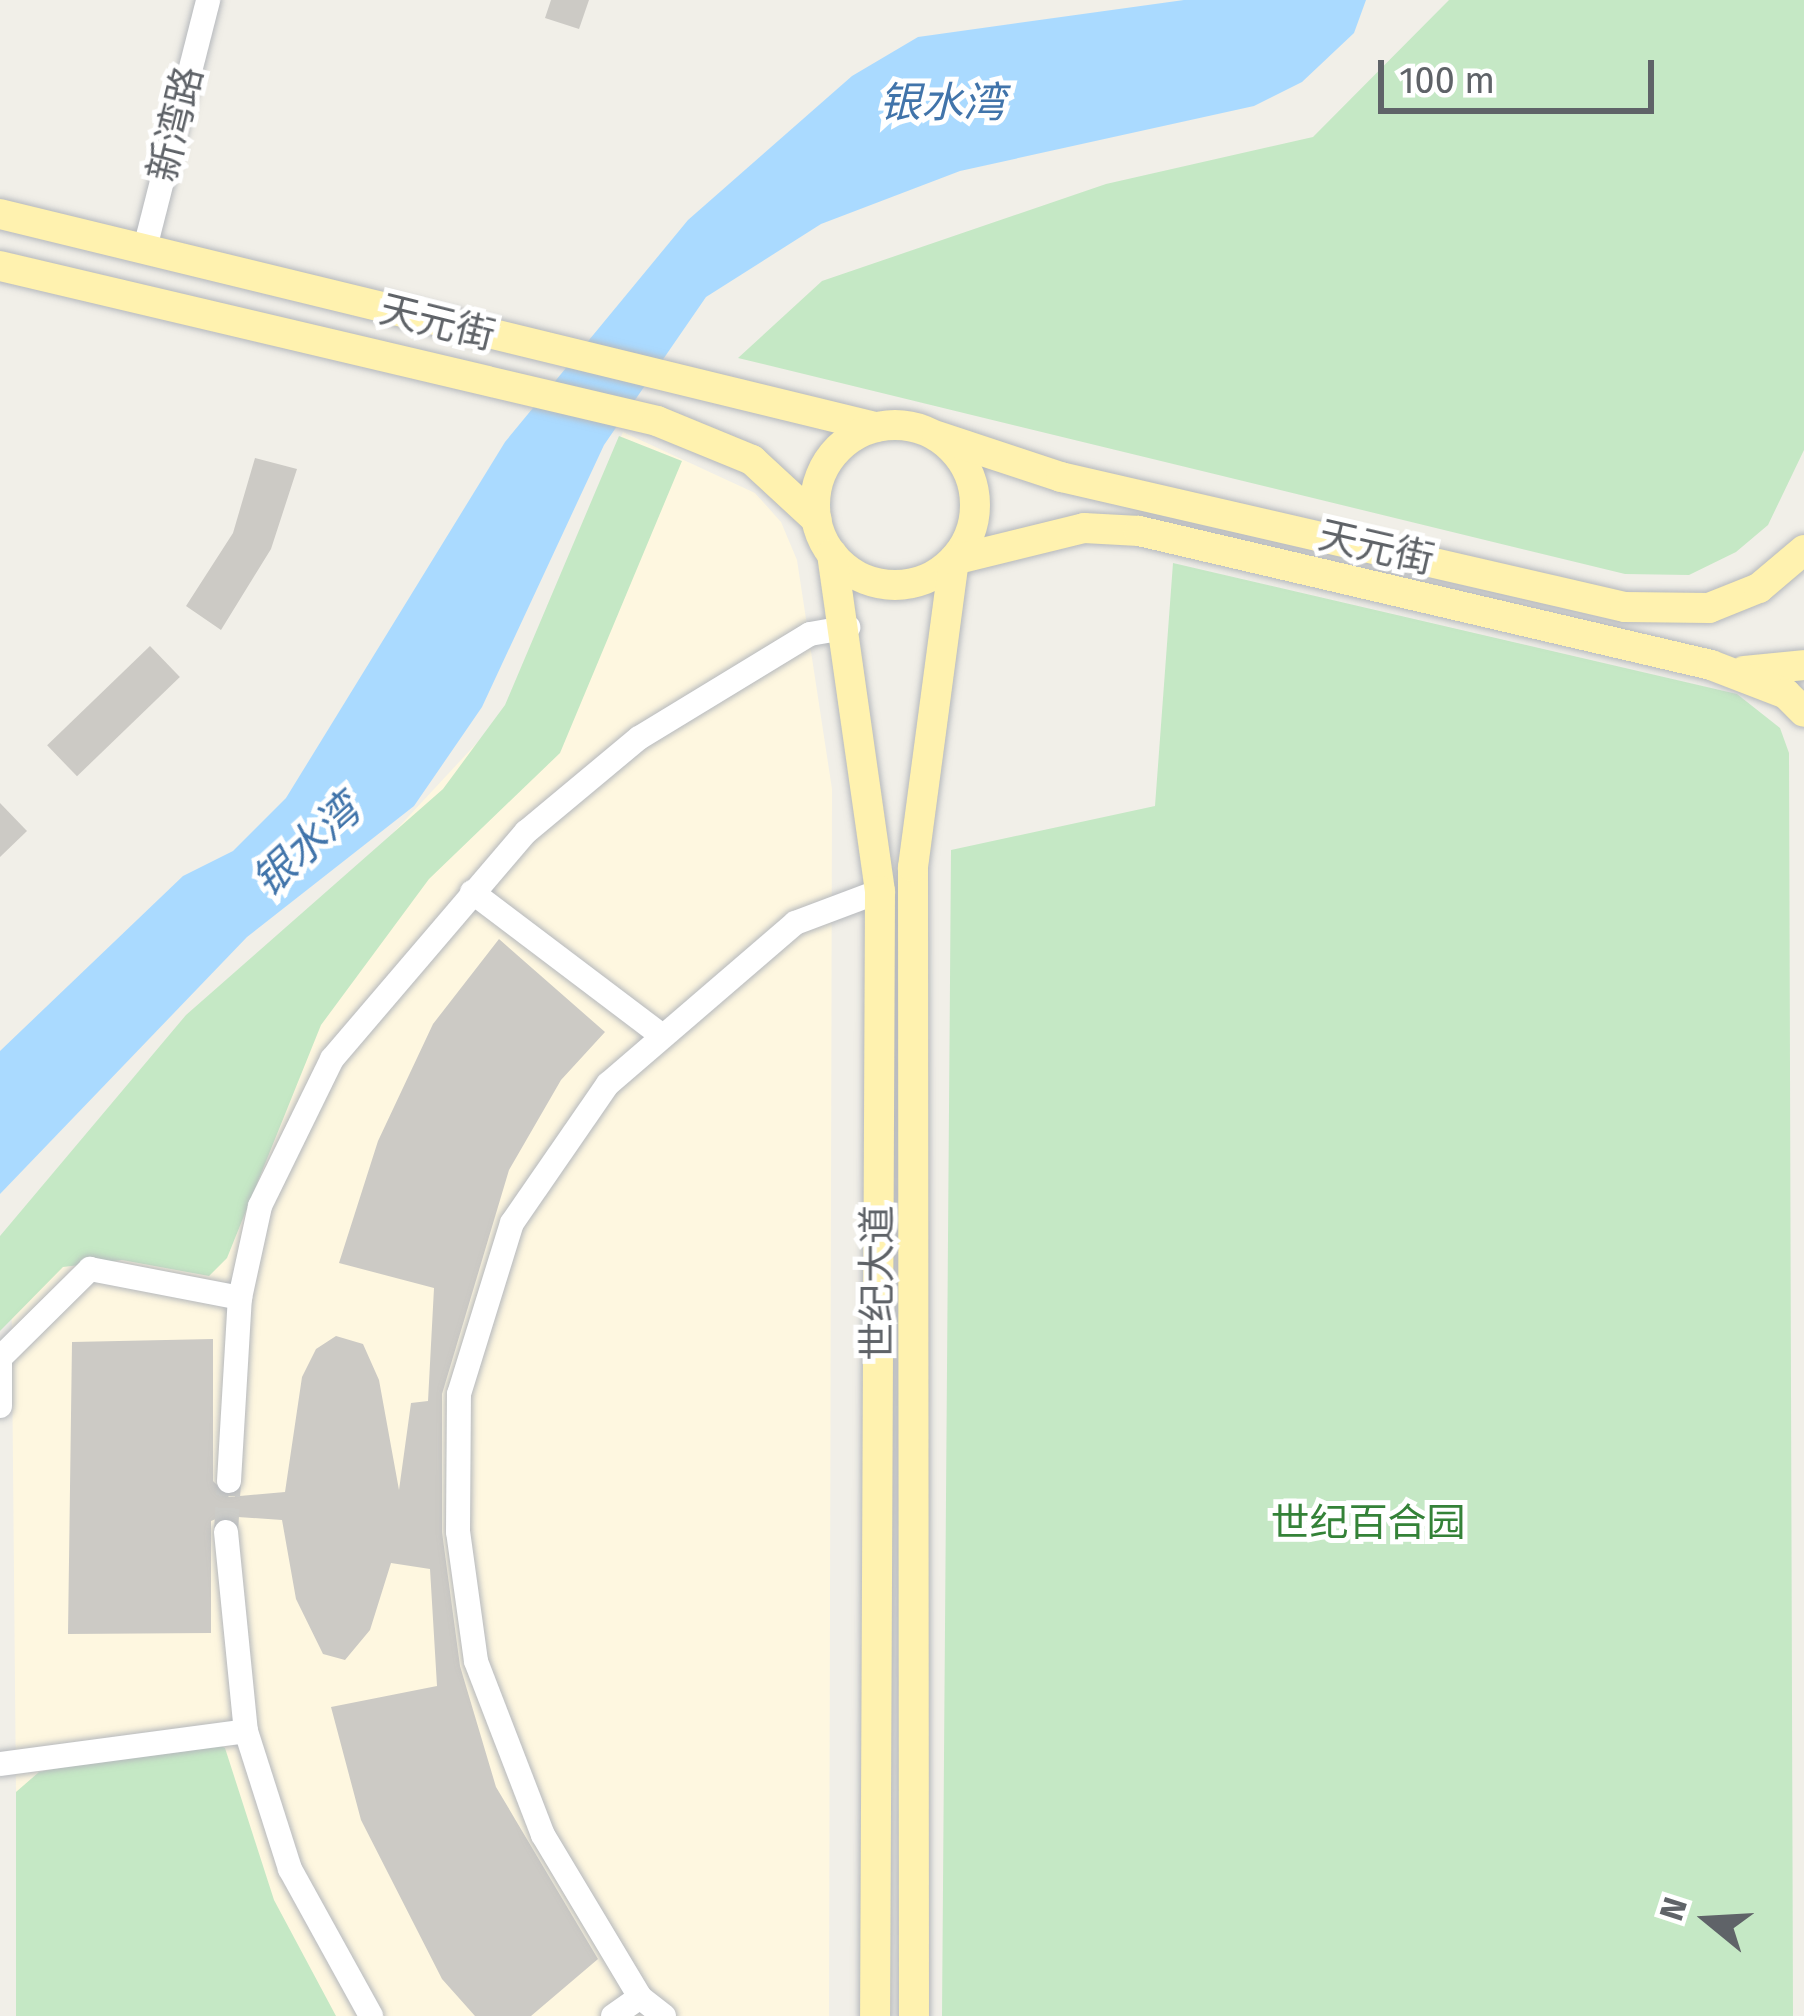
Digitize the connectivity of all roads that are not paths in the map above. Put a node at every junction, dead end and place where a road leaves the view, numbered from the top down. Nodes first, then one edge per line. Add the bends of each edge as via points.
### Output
1 (208, 0) edge
2 (0, 214) edge
3 (145, 248) junction
4 (0, 266) edge
5 (875, 428) junction
6 (937, 436) junction
7 (817, 520) junction
8 (1804, 550) edge
9 (832, 554) junction
10 (954, 560) junction
11 (848, 627) junction
12 (1804, 665) edge
13 (1720, 668) junction
14 (1804, 712) edge
15 (880, 891) junction
16 (472, 892) junction
17 (660, 1034) junction
18 (240, 1298) junction
19 (0, 1406) edge
20 (229, 1481) tunnel mouth
21 (226, 1532) tunnel mouth
22 (246, 1731) junction
23 (0, 1764) edge
24 (640, 1997) junction
25 (371, 2016) edge
26 (613, 2016) edge
27 (664, 2016) edge
28 (875, 2016) edge
29 (914, 2016) edge

1 - 3 street, 新湾路
2 - 3 main road, 天元街
3 - 5 main road, 天元街
4 - 7 main road, 天元街 via 657,421 752,460
5 - 6 main road
5 - 7 main road via 833,455
6 - 8 main road, 天元街 via 1061,477 1624,608 1709,608 1770,581
6 - 10 main road via 975,494
7 - 9 main road
9 - 10 main road via 891,585
9 - 11 main road, 世纪大道
10 - 13 main road, 天元街 via 1084,528 1139,531
10 - 29 main road, 世纪大道 via 913,867
11 - 15 main road, 世纪大道
11 - 16 street via 810,634 639,738 526,832
12 - 13 main road
13 - 14 main road, 天元街 via 1786,694
15 - 17 street via 794,923
15 - 28 main road, 世纪大道
16 - 17 street
16 - 18 street via 332,1059 260,1206
17 - 24 street via 608,1084 512,1222 459,1394 458,1532 476,1661 543,1835
18 - 19 street via 90,1269 0,1358
18 - 20 street
21 - 22 street
22 - 23 street
22 - 25 street via 290,1869
24 - 26 street
24 - 27 street

